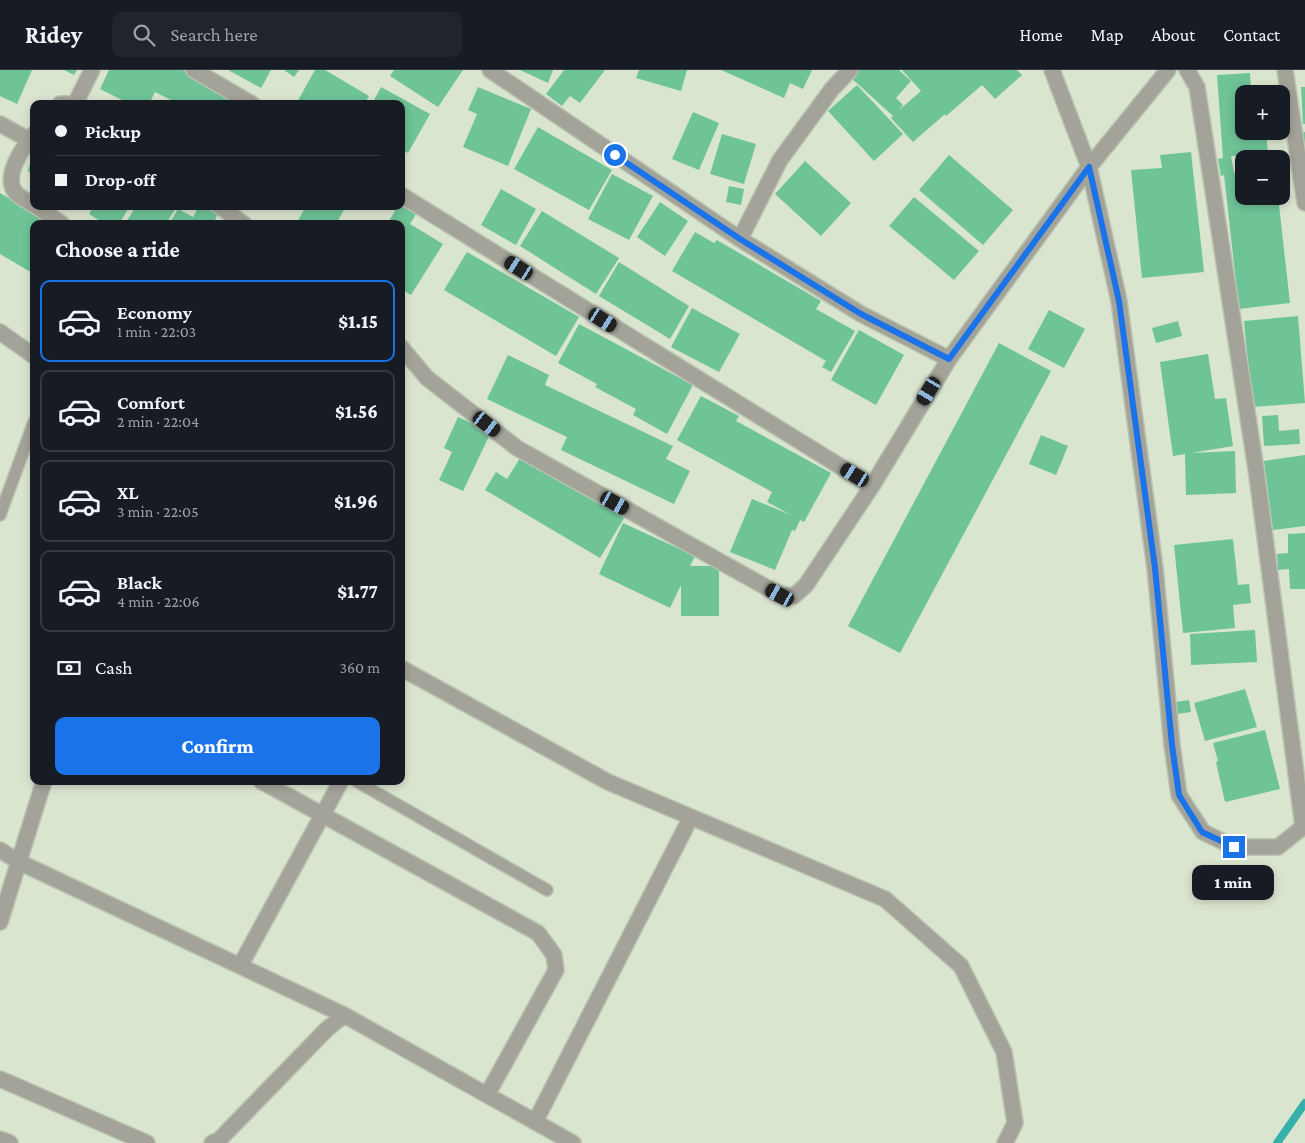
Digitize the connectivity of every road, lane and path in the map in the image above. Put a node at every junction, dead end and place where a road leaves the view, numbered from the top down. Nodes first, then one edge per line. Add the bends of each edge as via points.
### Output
1 (92, 70) edge
2 (194, 70) edge
3 (490, 70) edge
4 (850, 70) edge
5 (1052, 70) edge
6 (1168, 70) edge
7 (1187, 70) edge
8 (1285, 70) edge
9 (77, 100) edge
10 (245, 100) edge
11 (0, 124) edge
12 (30, 136) edge
13 (30, 138) edge
14 (1089, 167) junction
15 (405, 197) edge
16 (30, 203) edge
17 (1305, 203) edge
18 (41, 210) edge
19 (225, 210) edge
20 (56, 220) edge
21 (238, 220) edge
22 (740, 239) junction
23 (0, 332) edge
24 (405, 352) edge
25 (30, 353) edge
26 (949, 359) junction
27 (30, 433) edge
28 (872, 486) junction
29 (0, 515) edge
30 (405, 671) edge
31 (43, 785) edge
32 (268, 785) edge
33 (339, 785) edge
34 (363, 785) edge
35 (322, 816) junction
36 (691, 817) junction
37 (0, 850) edge
38 (19, 862) junction
39 (547, 890) dead end
40 (0, 922) edge
41 (240, 966) junction
42 (344, 1015) junction
43 (0, 1079) edge
44 (487, 1095) junction
45 (535, 1122) junction
46 (0, 1139) edge
47 (10, 1143) edge
48 (147, 1143) edge
49 (212, 1143) edge
50 (573, 1143) edge
51 (1005, 1143) edge

1 - 9 street
2 - 10 street
3 - 22 street
4 - 22 street via 780,160
5 - 14 street
6 - 14 street
7 - 14 street via 1197,88 1241,370 1303,827 1278,847 1234,847 1202,832 1179,795 1155,568 1119,301
8 - 17 street
11 - 12 street
13 - 16 street via 11,173 10,183 16,193
14 - 26 street
15 - 28 street
18 - 20 street
19 - 21 street
22 - 26 street via 861,314
23 - 25 street
24 - 28 street via 427,378 517,448 780,595 794,596 806,585
26 - 28 street
27 - 29 lane
30 - 36 street via 608,782
31 - 38 street
32 - 35 street
33 - 35 street
34 - 39 lane
35 - 41 street
35 - 44 street via 538,933 554,955 556,970
36 - 45 street
36 - 51 street via 885,899 961,966 1004,1052 1015,1123
37 - 38 street
38 - 40 street
38 - 41 street
41 - 42 street
42 - 44 street
42 - 49 street via 219,1140
43 - 48 street
44 - 45 street
45 - 50 street
46 - 47 street

